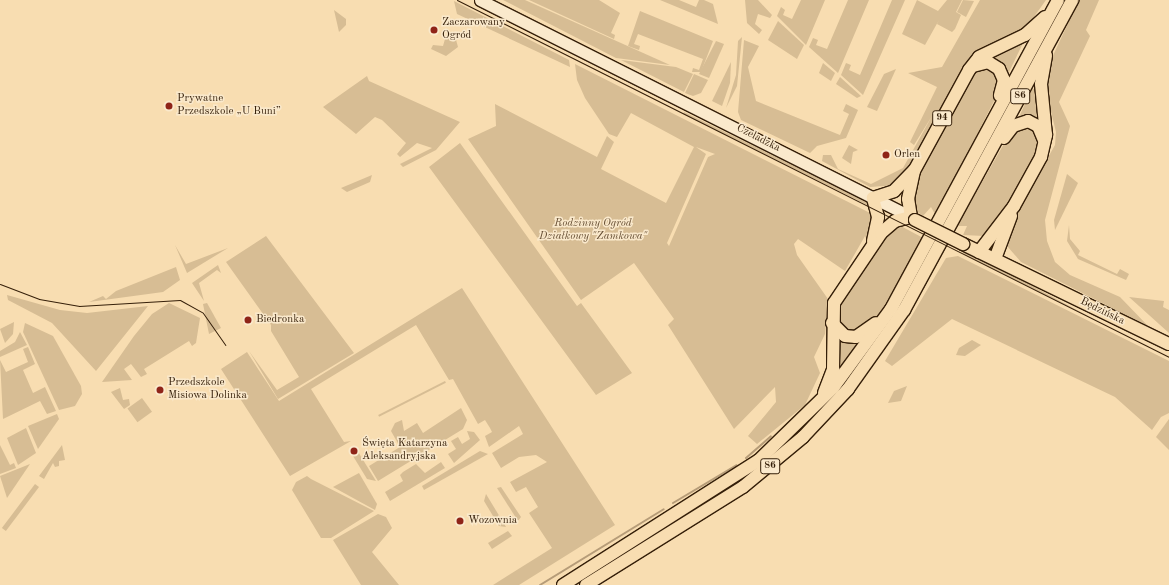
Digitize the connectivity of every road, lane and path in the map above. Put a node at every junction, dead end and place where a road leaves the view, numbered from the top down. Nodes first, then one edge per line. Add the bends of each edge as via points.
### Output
1 (480, 0) edge
2 (1058, 0) edge
3 (1072, 0) edge
4 (1050, 15) junction
5 (1050, 40) junction
6 (972, 66) junction
7 (998, 109) junction
8 (1045, 143) junction
9 (990, 152) junction
10 (914, 171) junction
11 (873, 198) junction
12 (1014, 206) junction
13 (913, 218) junction
14 (873, 243) junction
15 (979, 252) junction
16 (995, 259) junction
17 (1035, 279) joint
18 (889, 312) junction
19 (832, 323) junction
20 (1169, 344) edge
21 (822, 401) junction
22 (563, 585) edge
23 (586, 585) edge

1 - 11 main road, Czeladzka
2 - 4 main road, 86
3 - 5 main road, 86
4 - 6 main road, 94 via 1025,35 979,57
4 - 7 main road, 86
5 - 8 main road via 1041,84
5 - 9 main road, 86
6 - 7 main road via 988,62 1002,74
6 - 10 main road, 94
7 - 18 main road, 86
8 - 9 main road via 1038,126 1023,122 1013,126
8 - 12 main road
9 - 23 main road, 86 via 900,318 862,372 826,415 743,486
10 - 11 main road, 94 via 894,191
10 - 13 main road, 94 via 908,199
11 - 13 main road, Czeladzka
11 - 14 main road via 878,217
12 - 15 main road
12 - 16 main road
13 - 14 main road via 890,224
13 - 15 main road, Czeladzka, bridge
14 - 19 main road via 834,303
15 - 16 main road, Czeladzka
16 - 17 main road, Czeladzka
17 - 20 main road, Będzińska
18 - 19 main road via 856,337 845,336
18 - 21 main road, 86 via 853,364
19 - 21 main road via 833,369
21 - 22 main road, 86 via 775,446 723,486

